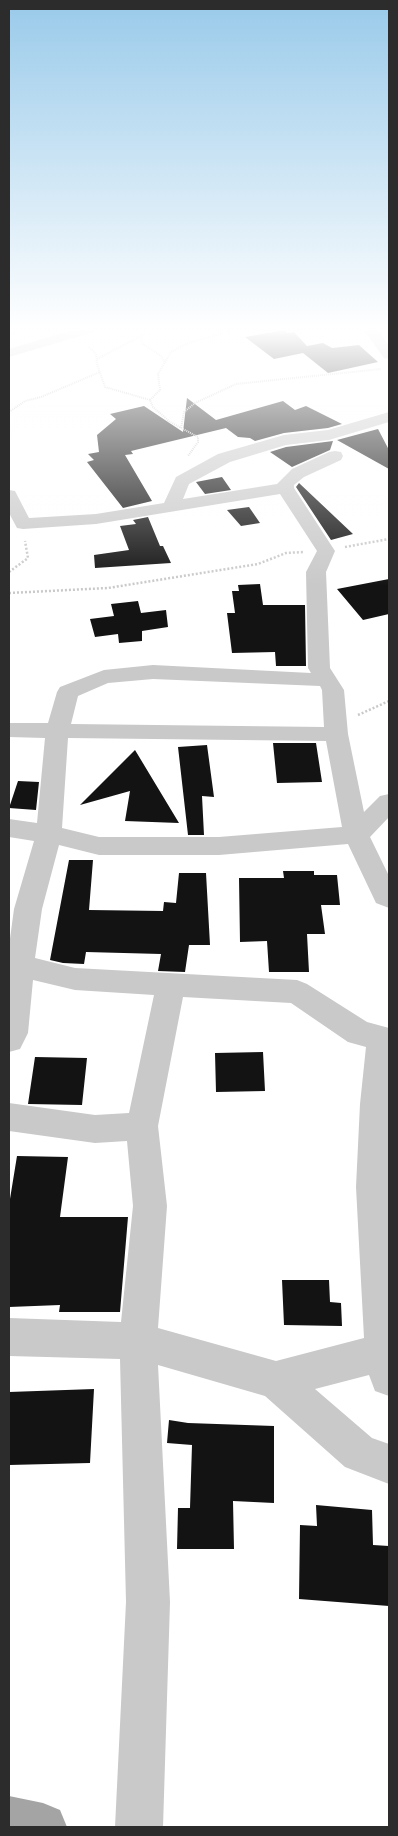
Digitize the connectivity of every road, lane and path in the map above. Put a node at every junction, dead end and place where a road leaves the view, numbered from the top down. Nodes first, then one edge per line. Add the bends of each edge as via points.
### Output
1 (162, 415) edge
2 (183, 415) edge
3 (389, 417) edge
4 (181, 428) junction
5 (335, 456) dead end
6 (182, 481) junction
7 (285, 488) junction
8 (9, 495) edge
9 (170, 508) junction
10 (16, 525) edge
11 (389, 539) edge
12 (326, 551) junction
13 (9, 572) edge
14 (9, 593) edge
15 (327, 680) junction
16 (389, 701) edge
17 (9, 730) edge
18 (57, 732) junction
19 (336, 734) junction
20 (389, 802) edge
21 (9, 828) edge
22 (49, 834) junction
23 (356, 835) junction
24 (389, 898) edge
25 (20, 966) junction
26 (171, 985) junction
27 (386, 1039) edge
28 (9, 1040) edge
29 (9, 1117) edge
30 (142, 1126) junction
31 (9, 1337) edge
32 (138, 1341) junction
33 (388, 1359) edge
34 (276, 1380) junction
35 (389, 1464) edge
36 (9, 1820) edge
37 (43, 1827) edge
38 (139, 1827) edge

1 - 4 path
2 - 4 path
3 - 6 street via 329,435 284,440 224,458
4 - 6 path via 198,437 188,456
5 - 7 street via 298,473 286,483
6 - 9 street
7 - 9 street
7 - 12 street
8 - 10 street
9 - 10 street via 96,519
10 - 13 path via 28,558
11 - 12 path
12 - 14 path via 286,553 258,564 108,588
12 - 15 street via 316,572 319,668
15 - 18 street via 154,672 104,677 68,692
15 - 19 street via 333,690
16 - 19 path via 361,713
17 - 18 street
18 - 19 street
18 - 22 street
19 - 23 street
20 - 23 street
21 - 22 street
22 - 23 street via 99,846 219,846
22 - 25 street via 28,909
23 - 24 street
25 - 26 street via 75,979
25 - 28 street via 13,1033
26 - 27 street via 297,992 359,1033
26 - 30 street
27 - 33 street via 376,1104 373,1187
29 - 30 street via 95,1129
30 - 32 street via 150,1206
31 - 32 street
32 - 34 street
32 - 38 street via 148,1602
33 - 34 street
34 - 35 street via 359,1453
36 - 37 main road

